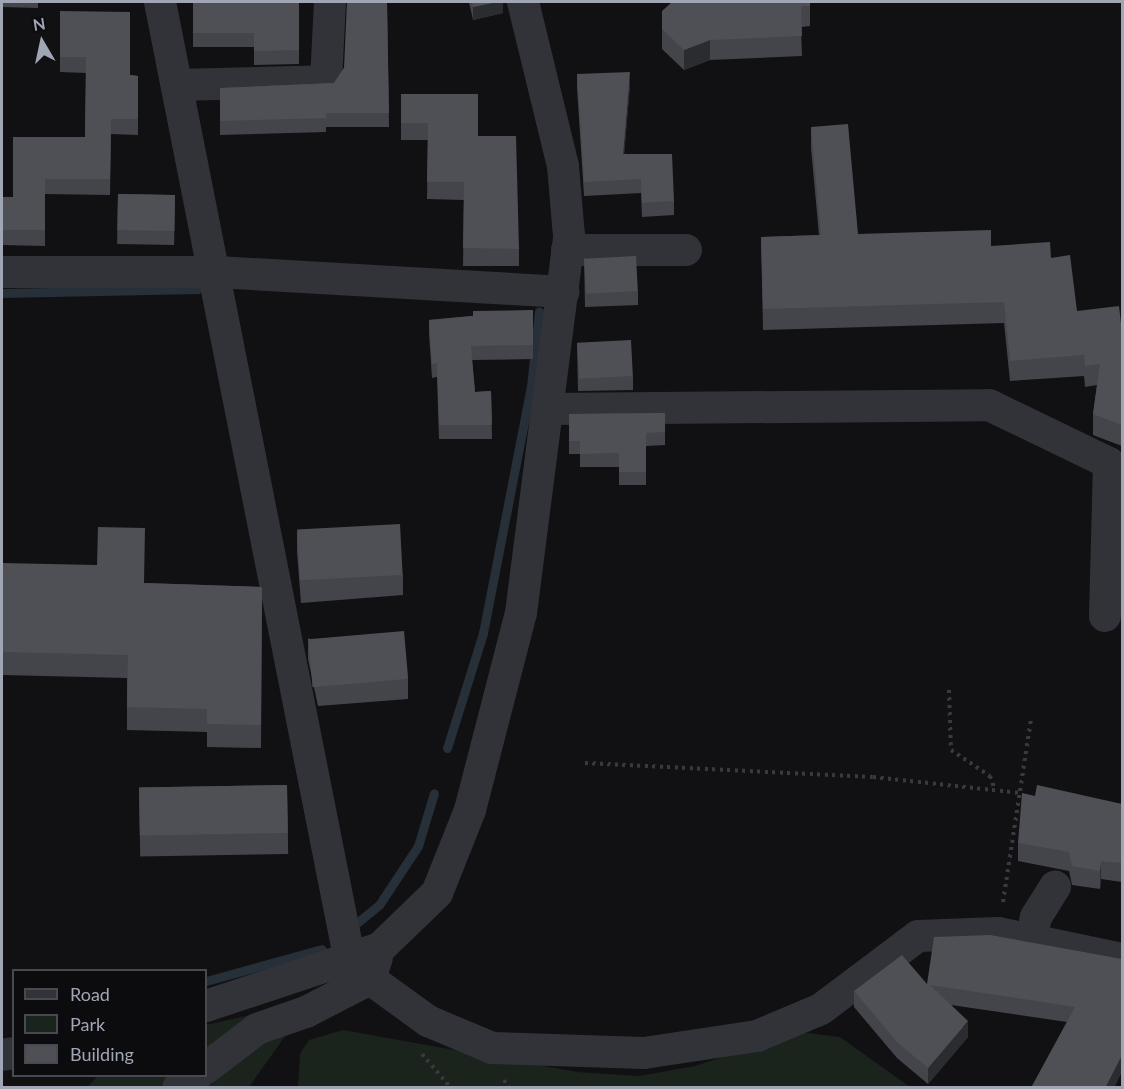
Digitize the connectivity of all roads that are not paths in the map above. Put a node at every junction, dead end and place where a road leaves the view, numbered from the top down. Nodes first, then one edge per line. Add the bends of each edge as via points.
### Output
1 (160, 2) edge
2 (330, 2) edge
3 (523, 2) edge
4 (178, 85) junction
5 (567, 250) junction
6 (686, 250) dead end
7 (2, 272) edge
8 (217, 272) junction
9 (563, 292) junction
10 (549, 409) junction
11 (1105, 616) dead end
12 (316, 787) junction
13 (280, 788) edge
14 (1055, 887) dead end
15 (1031, 942) junction
16 (1120, 957) edge
17 (360, 970) junction
18 (207, 1006) edge
19 (207, 1067) edge
20 (194, 1077) edge
21 (178, 1088) edge

1 - 4 street
2 - 4 street via 326,81
3 - 5 street via 565,176 570,205
4 - 8 street
5 - 6 street
5 - 9 street
7 - 8 street
8 - 9 street
8 - 12 street
9 - 10 street
10 - 11 street via 989,405 1109,463
10 - 17 street via 521,613 470,810 437,893
12 - 13 street
12 - 17 street
14 - 15 street via 1036,916
15 - 16 street
15 - 17 street via 998,933 918,936 821,1009 757,1036 644,1053 492,1048 428,1021
17 - 18 street
17 - 19 street via 306,1012 257,1029
20 - 21 street

